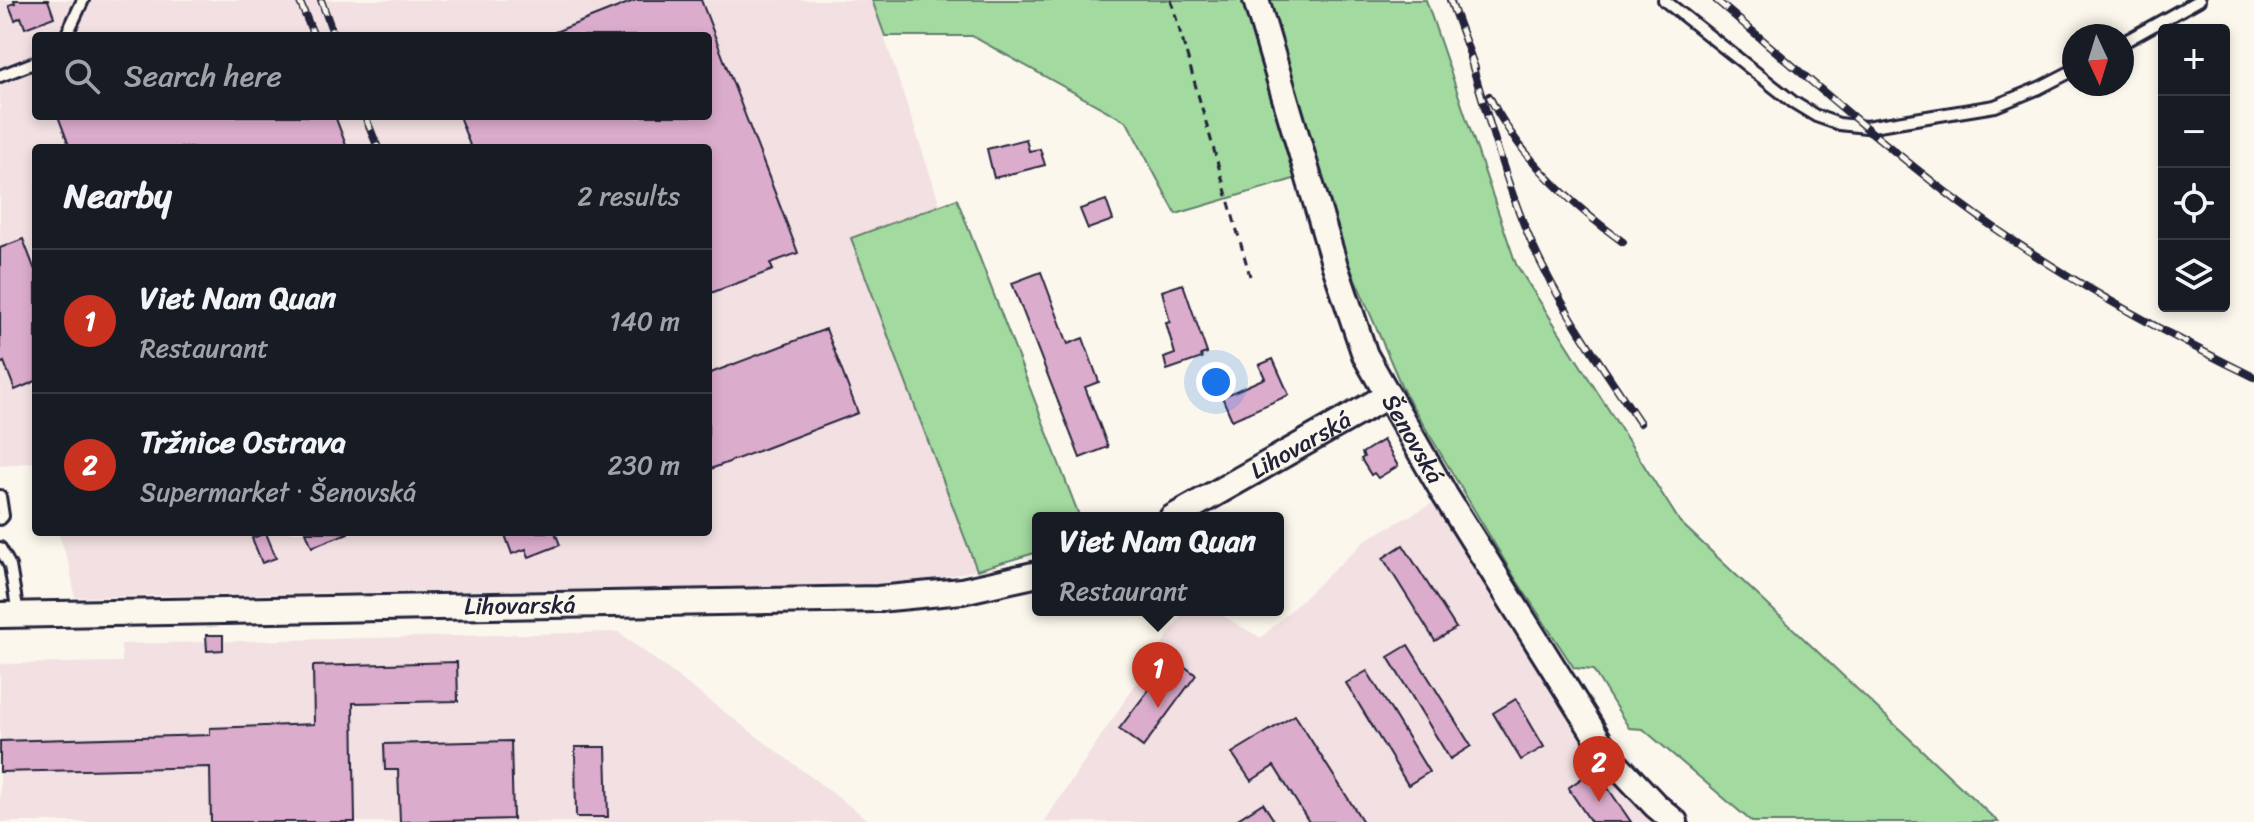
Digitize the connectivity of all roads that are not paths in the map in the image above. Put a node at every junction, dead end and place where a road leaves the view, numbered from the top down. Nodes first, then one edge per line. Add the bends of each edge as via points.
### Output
1 (83, 0) edge
2 (1256, 0) edge
3 (1664, 0) edge
4 (2199, 0) edge
5 (68, 32) edge
6 (2134, 36) edge
7 (32, 64) edge
8 (0, 76) edge
9 (2062, 76) edge
10 (1387, 396) junction
11 (0, 496) edge
12 (1183, 512) edge
13 (0, 519) edge
14 (0, 548) edge
15 (1032, 575) edge
16 (9, 615) edge
17 (1675, 822) edge

1 - 5 lane
2 - 10 street, Šenovská via 1348,305 1365,355
3 - 9 lane via 1793,102 1839,124 1866,127 1995,106
4 - 6 lane
7 - 8 lane
10 - 12 street, Lihovarská
10 - 17 street, Šenovská via 1608,755
11 - 13 lane
14 - 16 lane via 10,566
15 - 16 street, Lihovarská via 962,591 878,599

